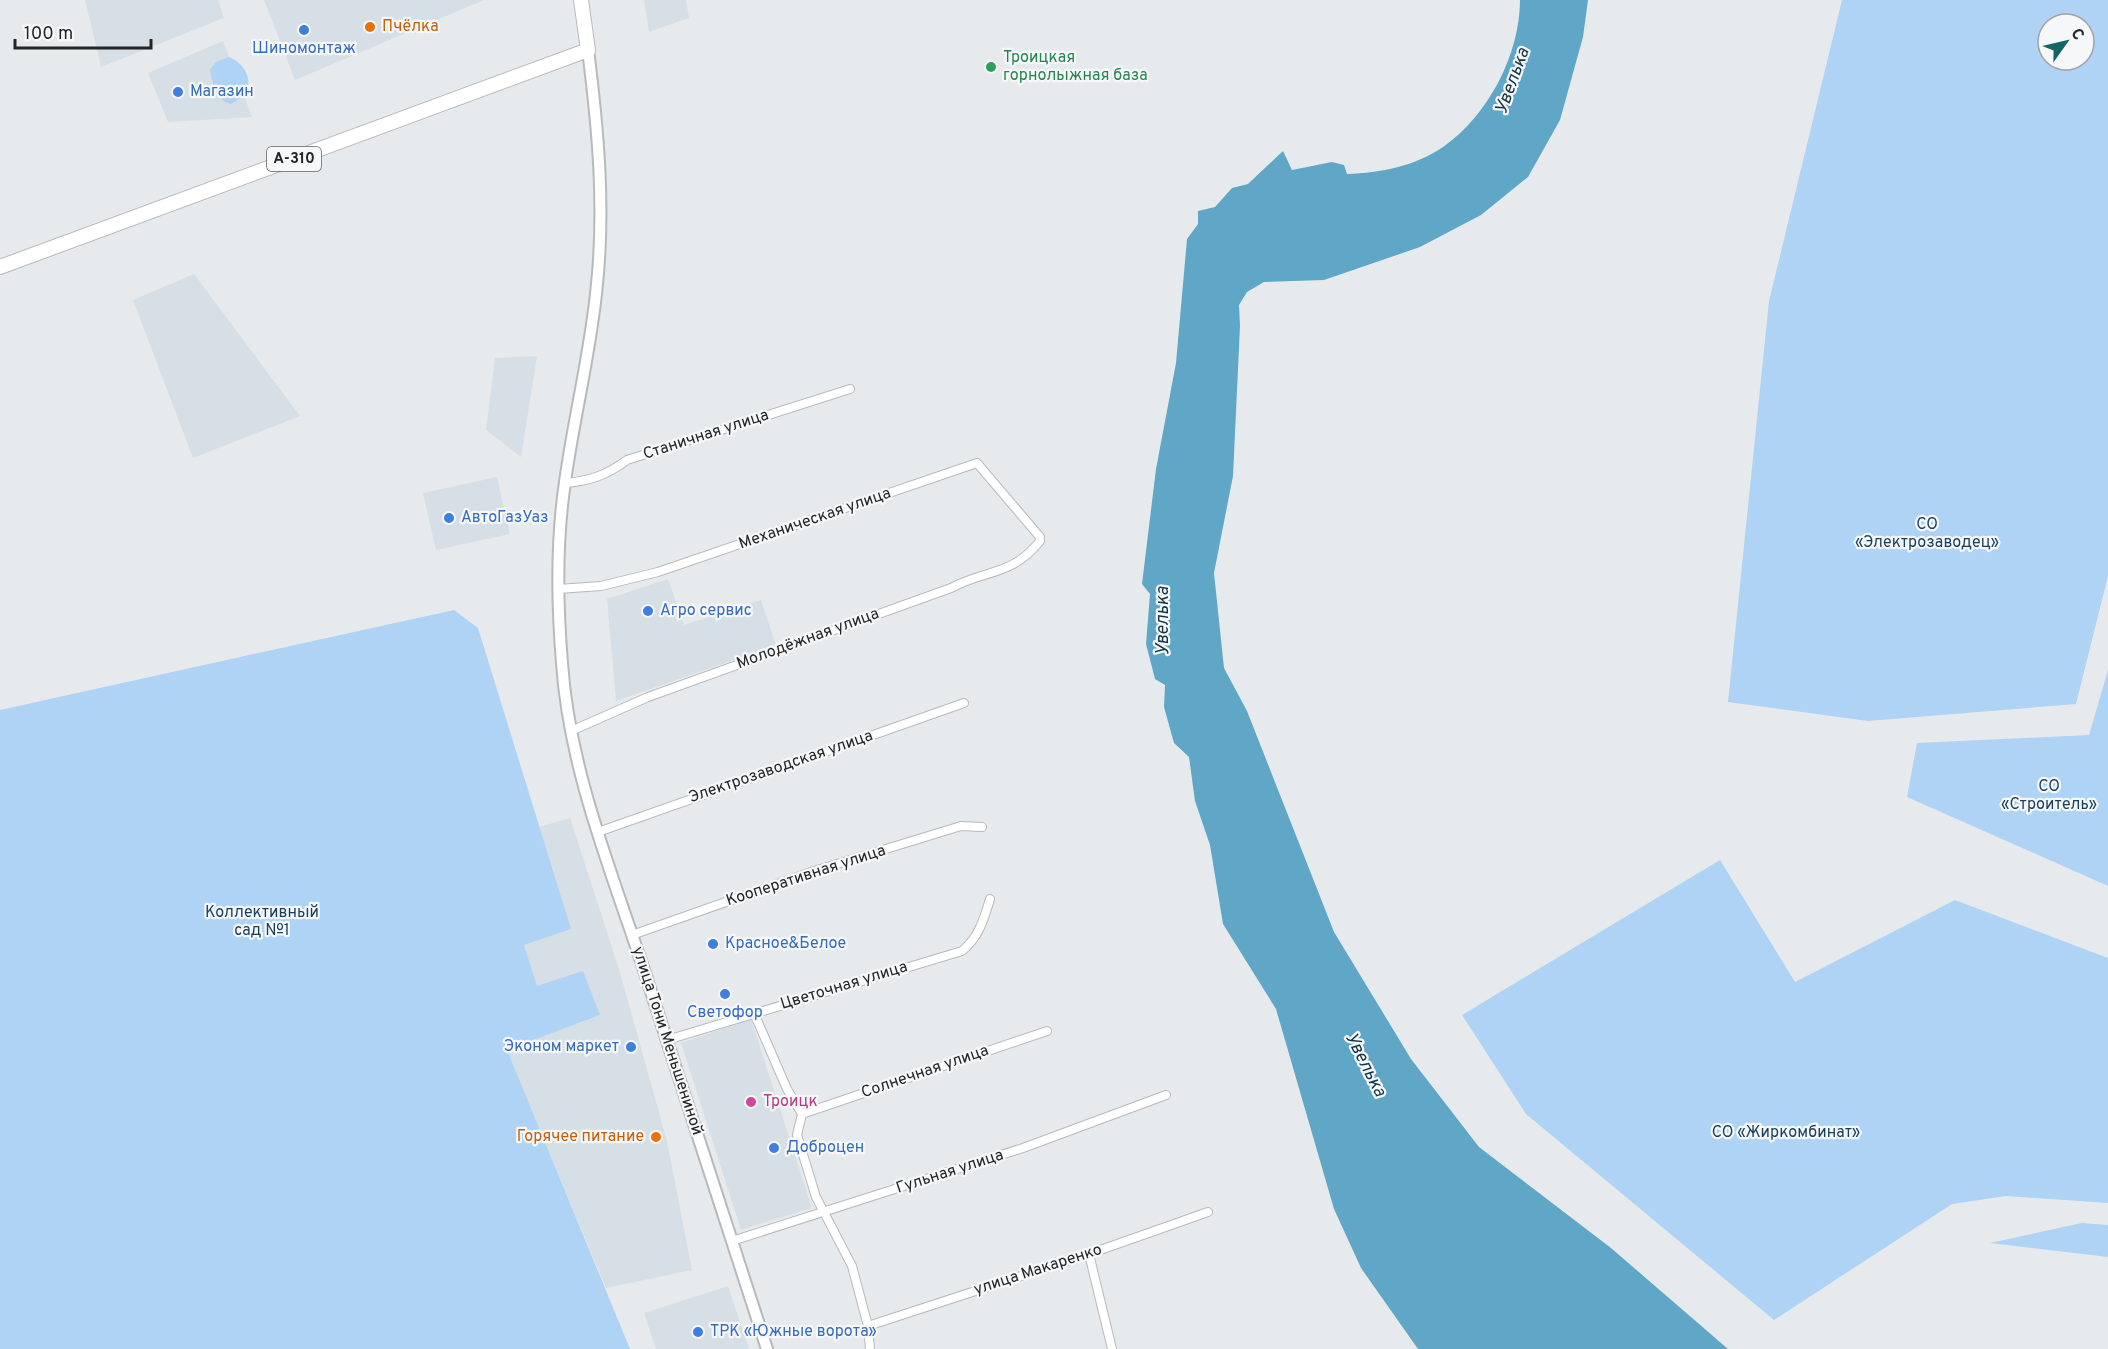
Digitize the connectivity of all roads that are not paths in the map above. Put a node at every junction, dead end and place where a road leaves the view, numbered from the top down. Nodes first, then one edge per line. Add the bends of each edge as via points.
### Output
1 (581, 0) edge
2 (588, 50) junction
3 (0, 267) edge
4 (850, 389) dead end
5 (565, 483) junction
6 (1040, 539) joint
7 (558, 590) junction
8 (964, 703) dead end
9 (571, 731) junction
10 (982, 827) dead end
11 (598, 832) junction
12 (990, 899) dead end
13 (632, 936) junction
14 (754, 1013) junction
15 (1047, 1031) dead end
16 (667, 1040) junction
17 (1166, 1095) dead end
18 (802, 1114) junction
19 (1208, 1212) dead end
20 (826, 1213) junction
21 (732, 1240) junction
22 (1089, 1254) junction
23 (868, 1326) junction
24 (767, 1349) edge
25 (870, 1349) edge
26 (1112, 1349) edge

1 - 2 highway
2 - 3 highway, А-310
2 - 5 main road, улица Тони Меньшениной via 601,179 600,244 588,354
4 - 5 street, Станичная улица via 627,460 596,479
5 - 7 main road, улица Тони Меньшениной
6 - 7 street, Механическая улица via 977,463 658,572 601,586
6 - 9 street, Молодёжная улица via 1027,558 1007,569 648,697
7 - 9 main road, улица Тони Меньшениной via 562,674
8 - 11 street, Электрозаводская улица
9 - 11 main road, улица Тони Меньшениной
10 - 13 street, Кооперативная улица via 961,826 814,871
11 - 13 main road, улица Тони Меньшениной
12 - 14 street, Цветочная улица via 982,925 972,943 962,951
13 - 16 main road, улица Тони Меньшениной
14 - 16 street, Цветочная улица
14 - 18 street
15 - 18 street, Солнечная улица
16 - 21 main road, улица Тони Меньшениной
17 - 20 street, Гульная улица via 1023,1148
18 - 20 street via 797,1135 816,1197
19 - 22 street, улица Макаренко
20 - 21 street, Гульная улица
20 - 23 street via 852,1266
21 - 24 main road, улица Тони Меньшениной
22 - 23 street, улица Макаренко
22 - 26 street
23 - 25 street

